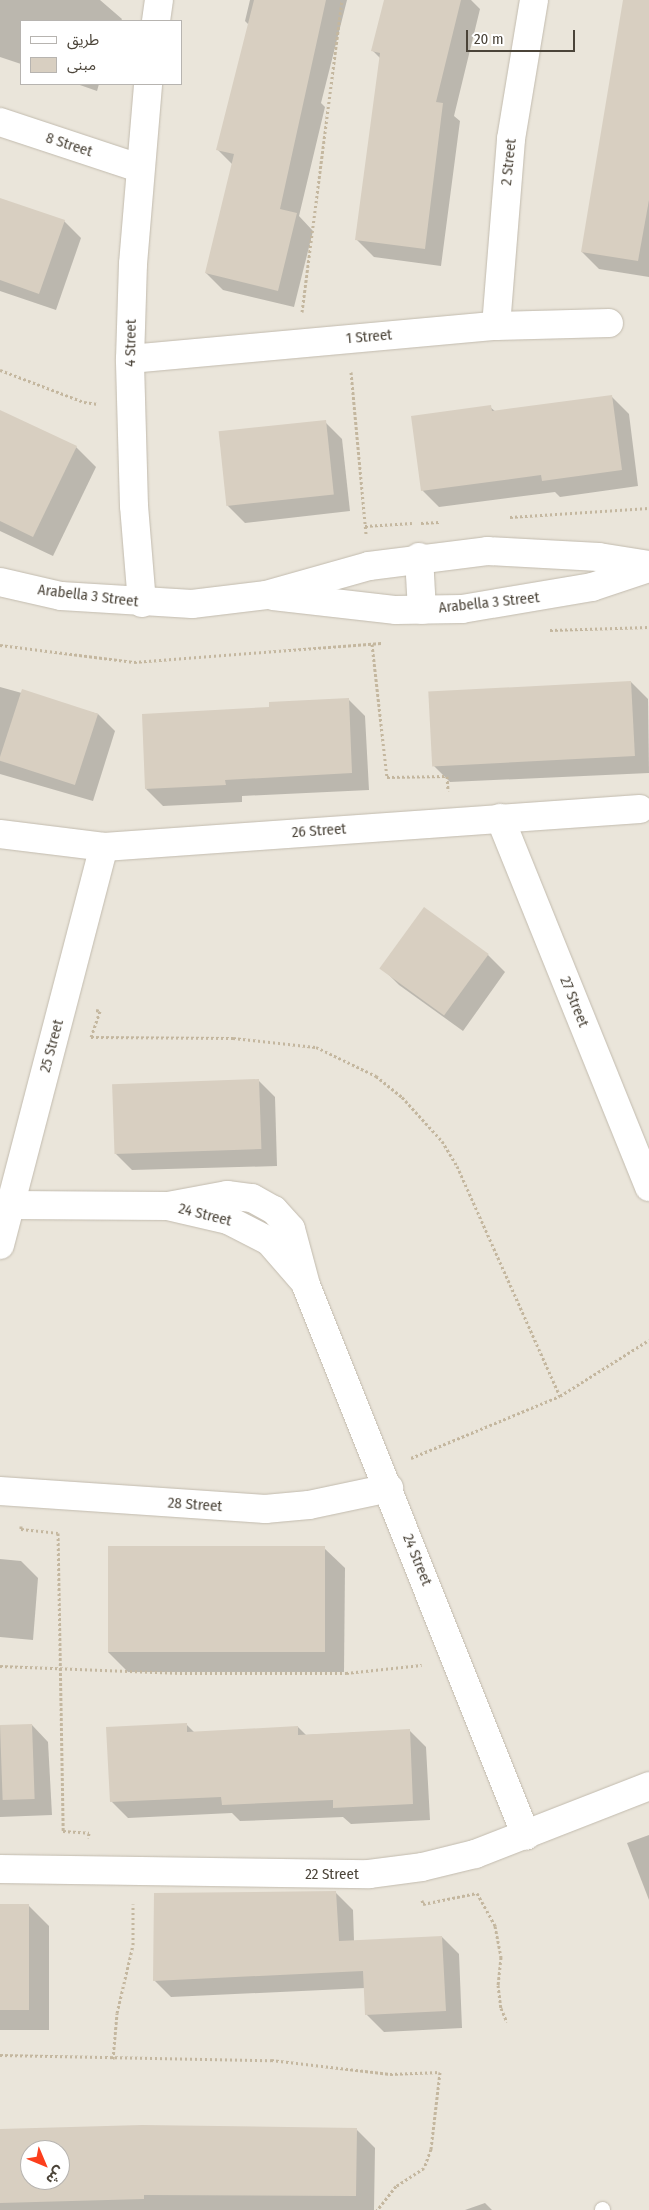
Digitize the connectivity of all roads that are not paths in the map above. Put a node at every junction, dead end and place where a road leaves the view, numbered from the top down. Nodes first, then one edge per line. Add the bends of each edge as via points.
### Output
1 (159, 0) edge
2 (534, 0) edge
3 (156, 20) edge
4 (148, 85) edge
5 (0, 122) edge
6 (139, 168) junction
7 (609, 323) dead end
8 (496, 326) junction
9 (130, 360) junction
10 (419, 558) junction
11 (649, 566) edge
12 (0, 582) edge
13 (266, 594) junction
14 (142, 603) junction
15 (422, 610) junction
16 (640, 809) dead end
17 (500, 818) junction
18 (0, 834) edge
19 (104, 847) junction
20 (649, 1186) edge
21 (9, 1205) junction
22 (0, 1245) edge
23 (385, 1479) junction
24 (11, 1492) edge
25 (649, 1786) edge
26 (526, 1836) junction
27 (0, 1869) edge

1 - 3 street
2 - 8 street, 2 Street via 511,139
4 - 6 street, 4 Street
5 - 6 street, 8 Street
6 - 9 street, 4 Street
7 - 8 street, 1 Street
8 - 9 street, 1 Street
9 - 14 street, 4 Street
10 - 11 street, Arabella 3 Street via 487,551 534,552 599,557
10 - 13 street, Arabella 3 Street via 369,566
10 - 15 street
11 - 15 street, Arabella 3 Street via 592,587 535,599 462,609
12 - 14 street, Arabella 3 Street via 61,596
13 - 14 street, Arabella 3 Street via 192,604
13 - 15 street, Arabella 3 Street via 331,605
16 - 17 street, 26 Street
17 - 19 street, 26 Street
17 - 20 street, 27 Street
18 - 19 street, 26 Street
19 - 21 street, 25 Street
21 - 22 street, 25 Street
21 - 23 street, 24 Street via 168,1206 250,1228 269,1242 306,1284
23 - 24 street, 28 Street via 309,1505 265,1509
23 - 26 street, 24 Street
25 - 26 street, 22 Street
26 - 27 street, 22 Street via 475,1854 368,1874

